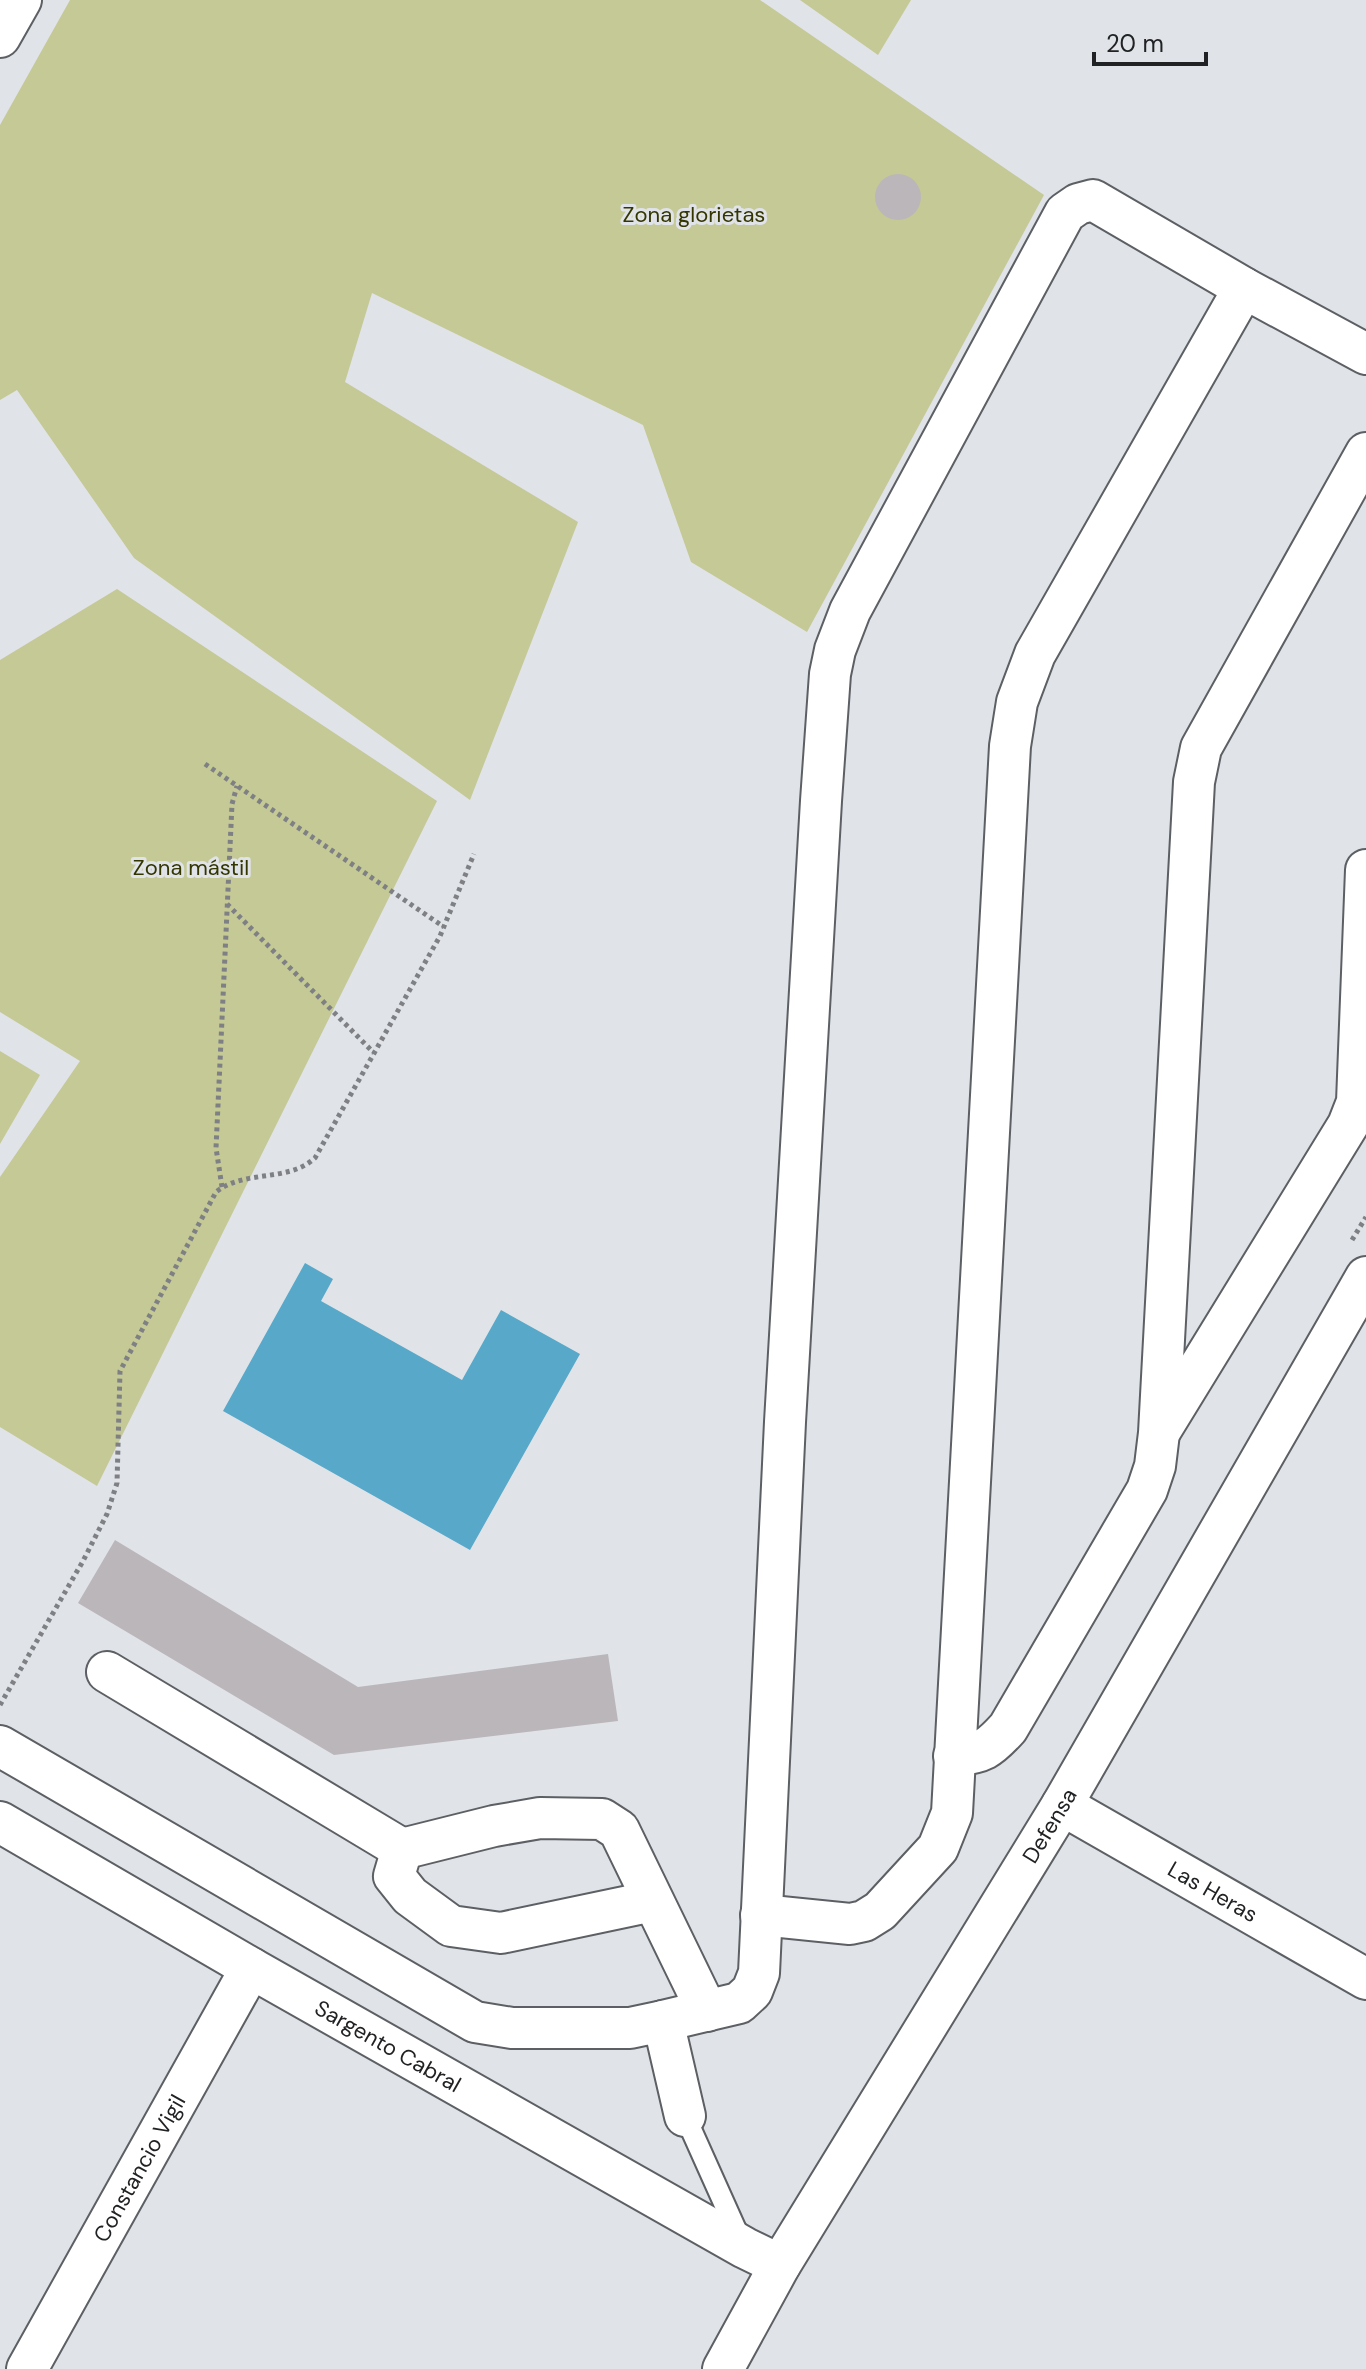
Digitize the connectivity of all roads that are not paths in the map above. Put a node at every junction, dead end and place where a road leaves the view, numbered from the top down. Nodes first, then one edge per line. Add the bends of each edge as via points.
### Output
1 (21, 0) edge
2 (0, 37) edge
3 (1244, 288) junction
4 (1366, 354) edge
5 (1366, 453) edge
6 (1366, 870) edge
7 (1366, 1277) edge
8 (1159, 1433) junction
9 (107, 1672) dead end
10 (0, 1746) edge
11 (954, 1756) junction
12 (1062, 1805) junction
13 (0, 1822) edge
14 (402, 1849) junction
15 (653, 1901) junction
16 (761, 1915) junction
17 (251, 1968) junction
18 (1366, 1979) edge
19 (707, 2011) junction
20 (663, 2021) junction
21 (685, 2116) joint
22 (745, 2248) junction
23 (780, 2265) junction
24 (27, 2369) edge
25 (723, 2369) edge

1 - 2 street
3 - 4 street
3 - 11 street via 1035,654 1017,702 1009,762
3 - 16 street via 1093,200 1065,213 850,611 835,650 821,801
5 - 8 street via 1201,748 1194,782
6 - 8 street via 1357,1102 1348,1125
7 - 12 street, Defensa
8 - 11 street via 1147,1490 1008,1728 978,1754
9 - 14 street
10 - 20 street via 475,2022 512,2028 630,2028
11 - 16 street via 952,1813 944,1837 880,1911 850,1924
12 - 18 street, Las Heras
12 - 23 street, Defensa
13 - 17 street, Sargento Cabral
14 - 15 street via 540,1818 602,1819 619,1830
14 - 15 street via 394,1876 410,1896 451,1926 501,1933
15 - 19 street
16 - 19 street via 759,1973 752,1991 739,2003
17 - 22 street, Sargento Cabral
17 - 24 street, Constancio Vigil
19 - 20 street
20 - 21 street
21 - 22 lane
22 - 23 street, Sargento Cabral
23 - 25 street, Defensa

